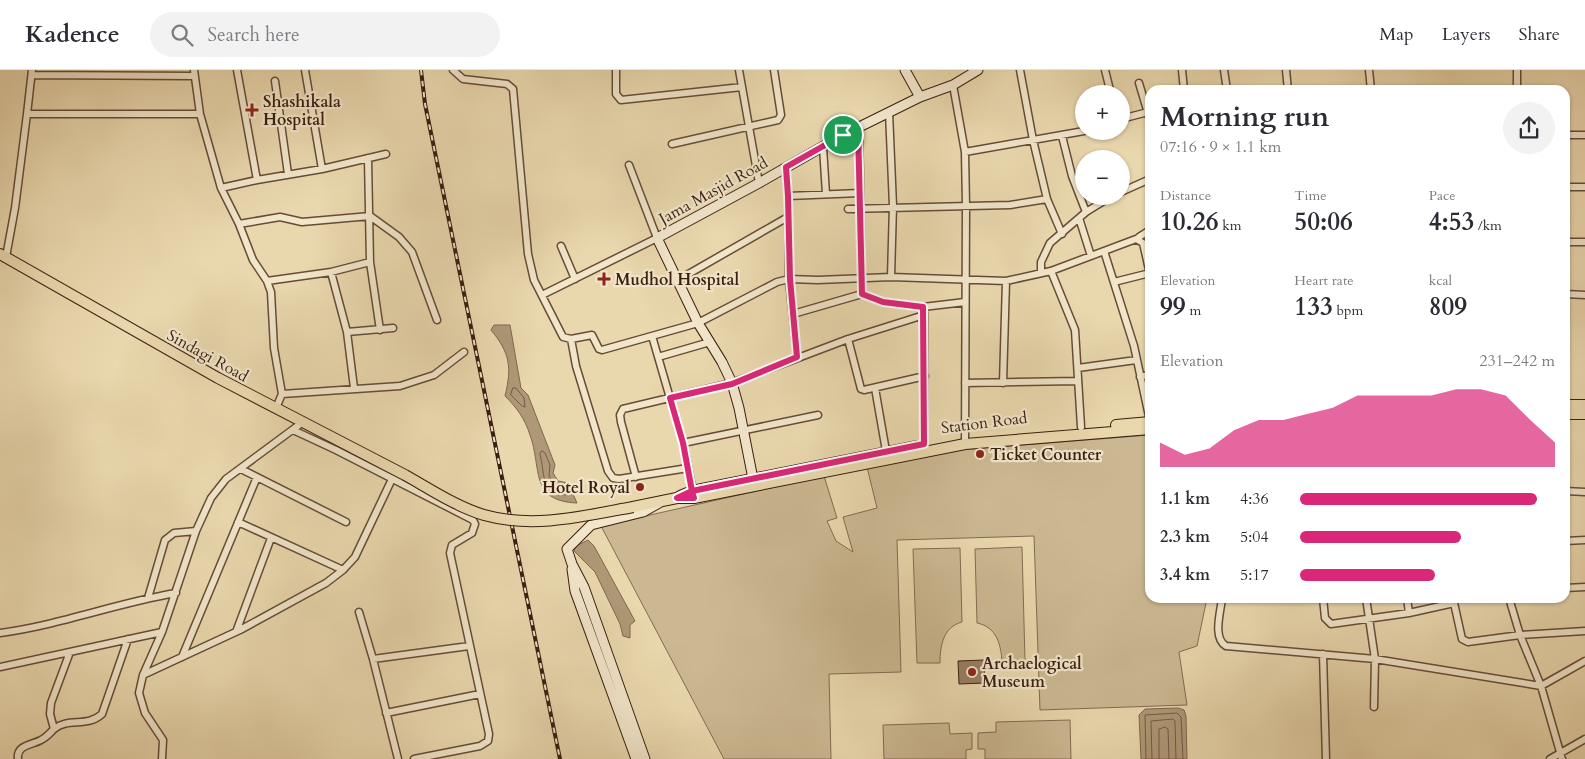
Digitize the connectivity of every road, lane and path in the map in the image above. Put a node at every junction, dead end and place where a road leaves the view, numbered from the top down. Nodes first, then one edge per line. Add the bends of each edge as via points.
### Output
1 (237, 70) edge
2 (305, 70) edge
3 (453, 70) edge
4 (616, 70) edge
5 (739, 70) edge
6 (774, 70) edge
7 (905, 70) edge
8 (978, 70) edge
9 (1020, 70) edge
10 (1105, 70) edge
11 (1182, 70) edge
12 (1224, 70) edge
13 (1286, 70) edge
14 (1369, 70) edge
15 (1517, 70) edge
16 (32, 72) edge
17 (194, 73) edge
18 (275, 81) dead end
19 (1139, 83) dead end
20 (953, 85) junction
21 (1109, 85) edge
22 (1184, 85) edge
23 (1227, 85) edge
24 (1288, 85) edge
25 (1370, 85) edge
26 (1517, 85) edge
27 (742, 87) junction
28 (920, 97) junction
29 (1145, 102) edge
30 (889, 112) junction
31 (1145, 113) edge
32 (26, 114) junction
33 (200, 114) junction
34 (1130, 117) edge
35 (749, 127) junction
36 (858, 127) junction
37 (1075, 133) edge
38 (1585, 135) edge
39 (1062, 136) junction
40 (1570, 136) edge
41 (1033, 140) junction
42 (672, 144) dead end
43 (823, 146) junction
44 (965, 152) junction
45 (386, 154) dead end
46 (368, 158) junction
47 (629, 165) dead end
48 (786, 167) junction
49 (322, 169) junction
50 (288, 174) junction
51 (257, 180) junction
52 (1145, 181) edge
53 (759, 183) junction
54 (1570, 187) edge
55 (1585, 187) edge
56 (221, 188) junction
57 (1130, 188) edge
58 (860, 193) junction
59 (826, 194) junction
60 (788, 196) junction
61 (1047, 199) junction
62 (1097, 205) edge
63 (893, 206) junction
64 (966, 206) junction
65 (860, 208) junction
66 (848, 209) dead end
67 (1086, 212) junction
68 (370, 216) junction
69 (788, 217) junction
70 (1079, 218) junction
71 (239, 224) junction
72 (1145, 233) edge
73 (1062, 234) junction
74 (1139, 237) dead end
75 (657, 238) junction
76 (1570, 242) edge
77 (1585, 242) edge
78 (561, 246) dead end
79 (1104, 251) junction
80 (1145, 252) edge
81 (3, 256) edge
82 (1091, 256) junction
83 (370, 262) junction
84 (1051, 271) junction
85 (331, 272) junction
86 (1041, 273) junction
87 (1145, 274) edge
88 (891, 277) junction
89 (861, 278) junction
90 (575, 279) junction
91 (790, 279) junction
92 (966, 279) junction
93 (678, 280) junction
94 (1006, 281) junction
95 (267, 282) junction
96 (1114, 282) junction
97 (862, 294) junction
98 (1570, 294) edge
99 (1585, 295) edge
100 (542, 296) junction
101 (966, 302) junction
102 (923, 307) junction
103 (793, 311) junction
104 (924, 315) junction
105 (437, 320) dead end
106 (698, 323) junction
107 (393, 328) dead end
108 (380, 330) junction
109 (347, 332) junction
110 (652, 336) junction
111 (571, 339) junction
112 (848, 339) junction
113 (710, 342) junction
114 (464, 352) dead end
115 (658, 357) junction
116 (797, 357) junction
117 (1136, 360) junction
118 (1078, 368) junction
119 (925, 376) junction
120 (1145, 376) edge
121 (1140, 377) junction
122 (1078, 381) junction
123 (965, 383) junction
124 (1002, 383) junction
125 (732, 384) junction
126 (354, 388) junction
127 (875, 388) junction
128 (282, 394) junction
129 (670, 398) junction
130 (1145, 400) edge
131 (1570, 405) edge
132 (1585, 406) edge
133 (276, 408) junction
134 (1570, 414) edge
135 (1585, 414) edge
136 (818, 415) dead end
137 (304, 422) junction
138 (1145, 422) edge
139 (1081, 427) junction
140 (1145, 429) edge
141 (293, 430) junction
142 (744, 431) junction
143 (965, 440) junction
144 (683, 443) junction
145 (924, 444) junction
146 (886, 451) junction
147 (688, 468) junction
148 (241, 469) junction
149 (405, 476) joint
150 (257, 477) junction
151 (636, 477) junction
152 (753, 479) junction
153 (392, 480) junction
154 (1570, 491) edge
155 (1585, 492) edge
156 (693, 495) junction
157 (663, 501) junction
158 (238, 522) junction
159 (346, 522) dead end
160 (196, 531) junction
161 (271, 538) junction
162 (1585, 540) edge
163 (1570, 541) edge
164 (572, 564) junction
165 (343, 570) junction
166 (1585, 587) edge
167 (1570, 588) edge
168 (176, 594) junction
169 (148, 598) junction
170 (1221, 603) edge
171 (1324, 603) edge
172 (1367, 603) edge
173 (1407, 603) edge
174 (1443, 603) edge
175 (1454, 603) edge
176 (1510, 603) edge
177 (359, 612) dead end
178 (1409, 613) junction
179 (1370, 618) junction
180 (1585, 631) edge
181 (162, 632) junction
182 (236, 632) junction
183 (0, 633) edge
184 (1520, 635) junction
185 (128, 639) junction
186 (469, 646) junction
187 (70, 652) junction
188 (1324, 654) junction
189 (182, 657) junction
190 (373, 659) junction
191 (1375, 659) junction
192 (1585, 661) edge
193 (0, 667) edge
194 (143, 676) junction
195 (1541, 686) junction
196 (480, 694) junction
197 (1374, 707) dead end
198 (386, 713) junction
199 (54, 729) junction
200 (1585, 739) edge
201 (1560, 756) edge
202 (18, 759) edge
203 (162, 759) edge
204 (398, 759) edge
205 (414, 759) edge
206 (636, 759) edge
207 (645, 759) edge
208 (1326, 759) edge
209 (1550, 759) edge

1 - 51 street
2 - 49 street
3 - 100 street via 463,79 507,84 514,92 528,254 534,280
4 - 27 street via 616,94 621,100
5 - 27 street
6 - 35 street via 781,115 778,120
7 - 28 street
8 - 20 street, Jama Masjid Road
9 - 41 street
10 - 21 street
11 - 22 street
12 - 23 street
13 - 24 street
14 - 25 street
15 - 26 street
16 - 17 street
16 - 32 street
17 - 33 street
18 - 50 street
19 - 29 street
20 - 28 street, Jama Masjid Road
20 - 44 street
27 - 35 street
28 - 30 street, Jama Masjid Road
30 - 36 street, Jama Masjid Road
30 - 63 street
31 - 34 street
32 - 33 street
32 - 81 street via 14,208
33 - 56 street
35 - 42 street
35 - 53 street
36 - 43 street, Jama Masjid Road
36 - 58 street
37 - 39 street
38 - 40 street
39 - 41 street
39 - 67 street via 1072,176
41 - 44 street
41 - 61 street
43 - 48 street, Jama Masjid Road
43 - 59 street
44 - 64 street
45 - 46 street
46 - 49 street
46 - 68 street
47 - 75 street
48 - 53 street, Jama Masjid Road
48 - 60 street
49 - 50 street
50 - 51 street
51 - 56 street
52 - 57 street
53 - 75 street, Jama Masjid Road
54 - 55 street
56 - 71 street
58 - 59 street
58 - 65 street
59 - 60 street
60 - 69 street
61 - 64 street via 1010,205
61 - 73 street
62 - 67 street
63 - 64 street
63 - 65 street
63 - 88 street
64 - 92 street
65 - 66 street
65 - 89 street
67 - 70 street
68 - 71 street via 302,222 280,217
68 - 83 street
68 - 105 street via 393,232 412,252
69 - 91 street
69 - 93 street
70 - 73 street
70 - 82 street
71 - 95 street via 253,260
72 - 74 street
73 - 86 street via 1050,243 1044,254
75 - 90 street, Jama Masjid Road
75 - 93 street
76 - 77 street
78 - 90 street
79 - 80 street via 1140,240
79 - 82 street
79 - 96 street
81 - 133 main road, Sindagi Road
82 - 84 street
83 - 85 street
83 - 108 street
84 - 86 street
84 - 118 street via 1075,330
85 - 95 street
85 - 109 street
86 - 94 street
87 - 96 street
88 - 89 street
88 - 92 street
89 - 91 street
89 - 97 street
90 - 100 street, Jama Masjid Road
91 - 103 street
91 - 106 street via 777,282
92 - 94 street
92 - 101 street
93 - 106 street
94 - 124 street
95 - 128 street
96 - 117 street
97 - 102 street via 883,302
97 - 103 street
98 - 99 street
100 - 111 street via 563,337
101 - 102 street
101 - 123 street
102 - 104 street
103 - 116 street
104 - 112 street
104 - 119 street
106 - 110 street
106 - 113 street
107 - 108 street
108 - 109 street
109 - 126 street
110 - 111 street via 602,350 592,335
110 - 115 street
111 - 151 street via 608,471 613,478
112 - 116 street
112 - 127 street via 861,389
113 - 115 street
113 - 125 street
114 - 126 street via 419,382
115 - 129 street
116 - 125 street
117 - 118 street
117 - 121 street
118 - 122 street
119 - 127 street
119 - 145 street
120 - 121 street
121 - 130 street
122 - 124 street
122 - 139 street
123 - 124 street
123 - 143 street
125 - 129 street
125 - 142 street
126 - 128 street
127 - 146 street
128 - 133 street
129 - 144 street
129 - 151 street via 620,412
131 - 132 main road
133 - 137 main road, Sindagi Road
134 - 135 main road
136 - 142 street
137 - 141 street
137 - 149 main road, Sindagi Road
138 - 139 main road, Station Road
139 - 143 main road, Station Road
140 - 143 main road, Station Road
141 - 148 street
141 - 153 street
142 - 144 street
142 - 152 street
143 - 145 main road, Station Road
143 - 156 main road, Station Road
144 - 147 street
145 - 146 main road, Station Road
146 - 152 main road, Station Road
147 - 151 street
147 - 156 street
148 - 150 street
148 - 160 street via 226,479 211,498
149 - 157 main road, Station Road, bridge via 483,515 504,520 571,519
150 - 158 street
150 - 159 street
152 - 156 main road, Station Road
153 - 165 street via 355,557
153 - 186 street via 473,520 475,524 472,533 450,549
154 - 155 street
156 - 157 main road, Station Road
157 - 164 street via 644,512 591,525 568,546 567,554
158 - 161 street
158 - 189 street
160 - 168 street
160 - 169 street via 174,533 165,540
161 - 165 street
161 - 182 street
162 - 163 street
164 - 206 street via 575,591
164 - 207 street via 584,587
165 - 182 street via 326,583
166 - 167 street
168 - 169 street
168 - 181 street
169 - 183 street via 64,621
170 - 188 street via 1218,632 1226,646
171 - 179 street via 1325,618 1331,624
172 - 179 street
173 - 178 street
174 - 178 street
175 - 184 street via 1462,639 1468,642
176 - 184 street
177 - 190 street
178 - 179 street
179 - 191 street
180 - 184 street
181 - 185 street
181 - 194 street
182 - 189 street
184 - 195 street
185 - 187 street
185 - 199 street via 102,714 92,722 70,722
186 - 190 street
186 - 196 street
187 - 193 street
187 - 199 street via 51,703
188 - 191 street
188 - 208 street
189 - 194 street
190 - 198 street
191 - 195 street
191 - 197 street
192 - 195 street
194 - 203 street via 140,702 163,740
195 - 201 street
196 - 198 street
196 - 205 street via 488,741 480,746
198 - 204 street
199 - 202 street via 40,741 24,746
200 - 201 street
201 - 209 street

